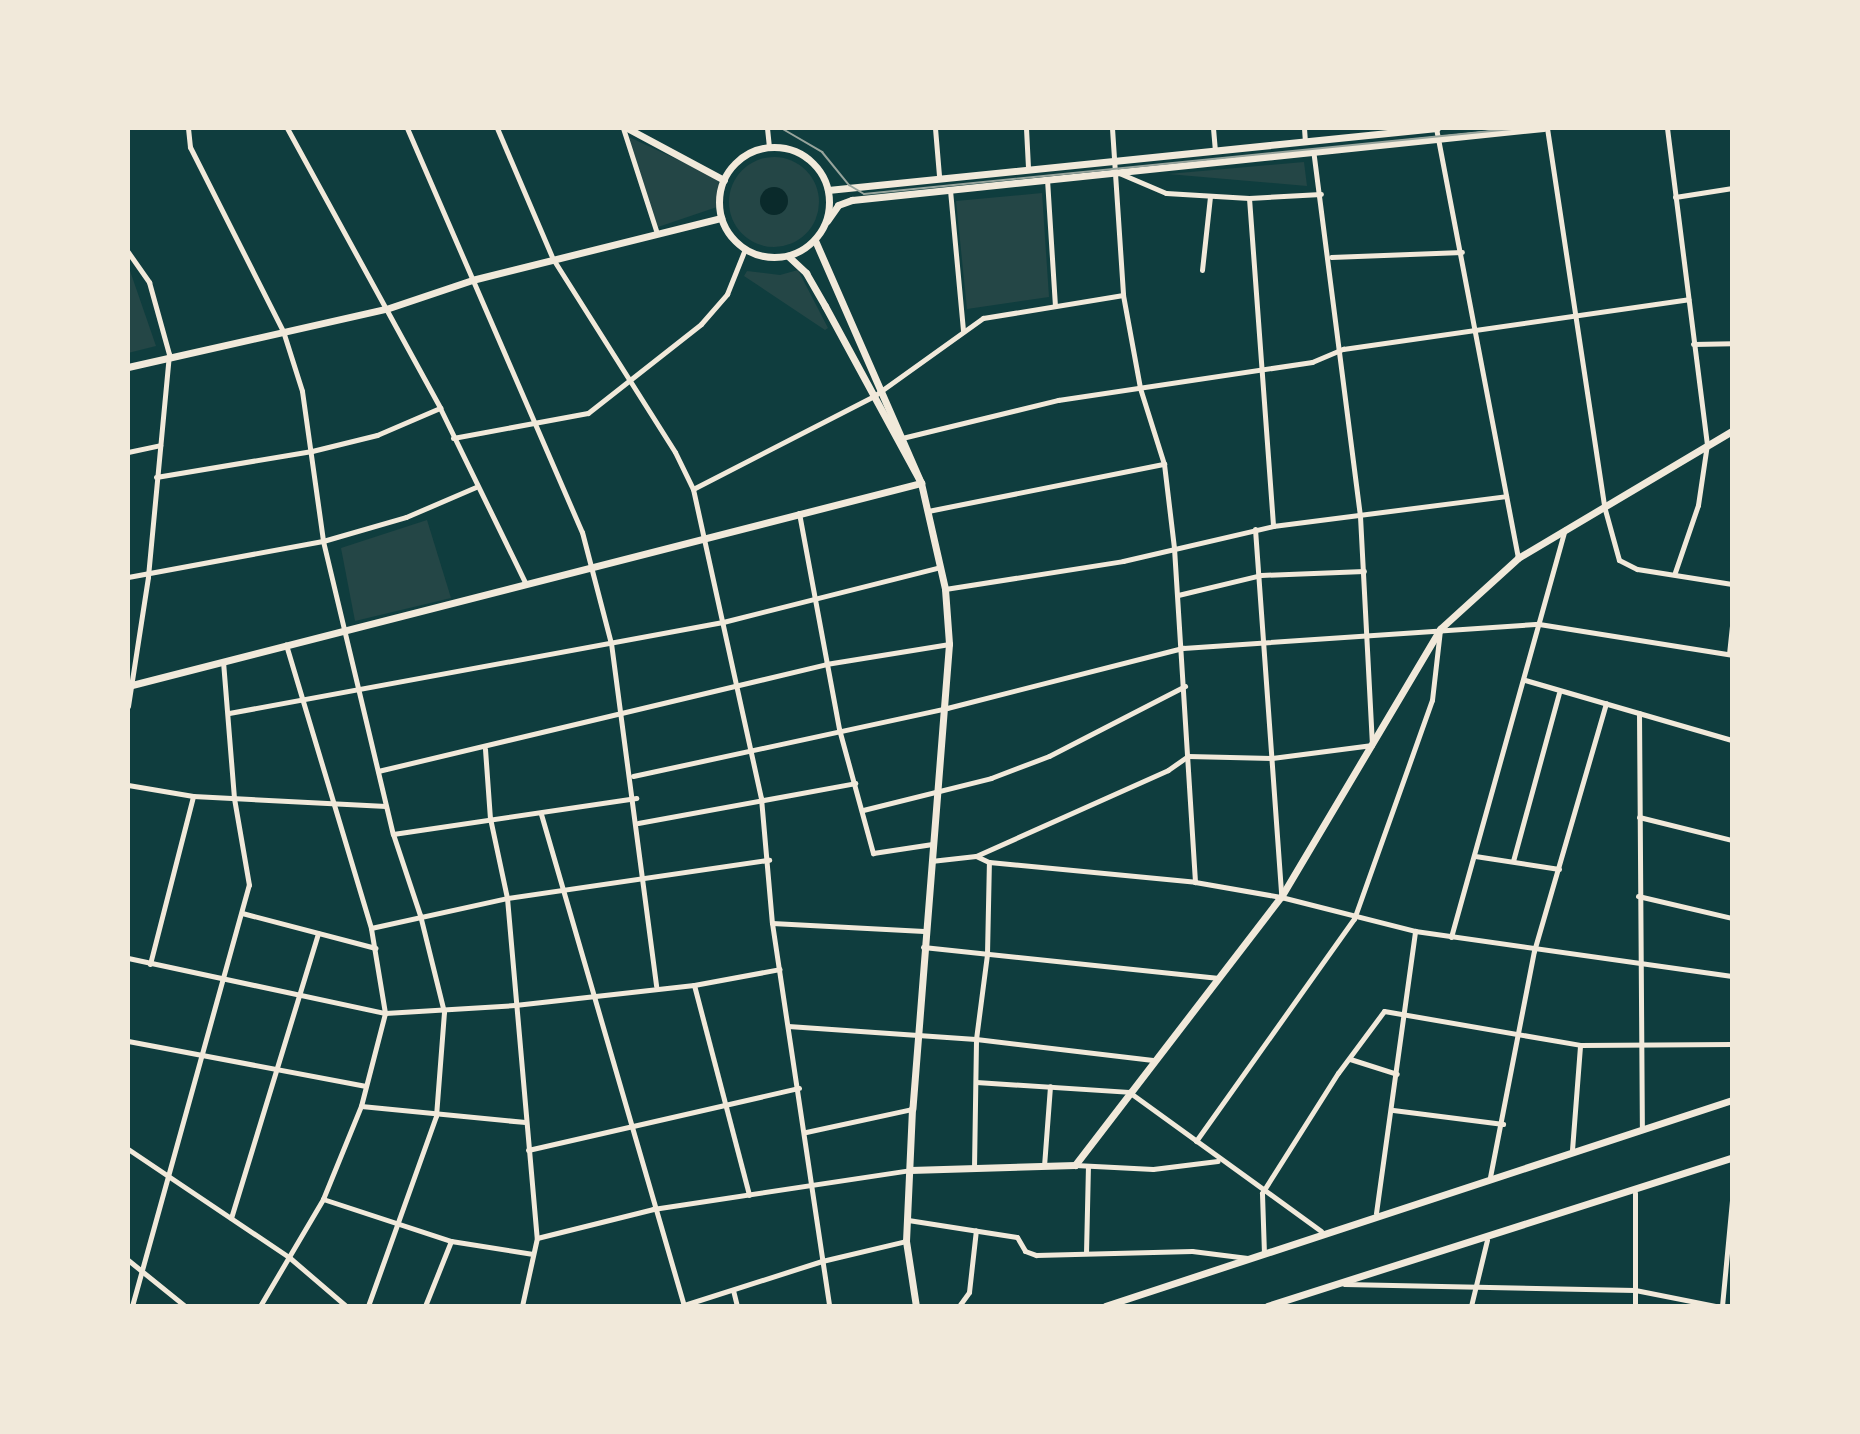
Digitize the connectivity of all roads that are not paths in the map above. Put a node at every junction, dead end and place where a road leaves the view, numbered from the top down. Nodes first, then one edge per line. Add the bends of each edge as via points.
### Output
1 (188, 128) edge
2 (287, 128) edge
3 (407, 128) edge
4 (497, 128) edge
5 (625, 128) edge
6 (767, 128) edge
7 (935, 128) edge
8 (1026, 128) edge
9 (1112, 128) edge
10 (1213, 128) edge
11 (1304, 128) edge
12 (1436, 128) edge
13 (1545, 128) edge
14 (1667, 128) edge
15 (1305, 141) junction
16 (1438, 141) junction
17 (769, 147) junction
18 (1215, 150) junction
19 (1314, 155) junction
20 (1114, 160) junction
21 (1028, 168) junction
22 (1115, 172) junction
23 (939, 176) junction
24 (1047, 179) junction
25 (724, 180) junction
26 (1732, 188) edge
27 (950, 189) junction
28 (828, 190) junction
29 (1321, 194) junction
30 (1210, 196) junction
31 (1675, 197) junction
32 (1249, 198) junction
33 (721, 218) junction
34 (827, 221) junction
35 (657, 233) junction
36 (815, 240) junction
37 (745, 249) junction
38 (128, 252) edge
39 (1462, 252) junction
40 (788, 256) junction
41 (1331, 257) junction
42 (553, 259) junction
43 (1202, 270) dead end
44 (472, 280) junction
45 (1123, 295) junction
46 (1688, 299) junction
47 (1055, 305) junction
48 (386, 309) junction
49 (1573, 315) junction
50 (1476, 330) junction
51 (283, 331) junction
52 (963, 332) junction
53 (1732, 343) edge
54 (1693, 344) junction
55 (1343, 349) junction
56 (169, 354) junction
57 (128, 367) edge
58 (1259, 370) junction
59 (631, 382) junction
60 (1140, 388) junction
61 (882, 391) junction
62 (874, 396) junction
63 (440, 408) junction
64 (533, 427) junction
65 (1732, 431) edge
66 (453, 438) junction
67 (902, 438) junction
68 (1707, 444) junction
69 (161, 445) junction
70 (312, 451) junction
71 (128, 452) edge
72 (1164, 464) junction
73 (156, 477) junction
74 (921, 483) junction
75 (476, 487) junction
76 (693, 489) junction
77 (1506, 496) junction
78 (1604, 506) junction
79 (928, 511) junction
80 (799, 512) junction
81 (1360, 516) junction
82 (1273, 526) junction
83 (1566, 528) junction
84 (1255, 529) junction
85 (323, 541) junction
86 (706, 541) junction
87 (1174, 548) junction
88 (1518, 558) junction
89 (941, 567) junction
90 (587, 568) junction
91 (1364, 571) junction
92 (1675, 572) junction
93 (1261, 575) junction
94 (128, 577) edge
95 (148, 577) junction
96 (1732, 584) edge
97 (527, 586) junction
98 (945, 589) junction
99 (817, 594) junction
100 (1178, 595) junction
101 (723, 622) junction
102 (1539, 624) junction
103 (1732, 626) edge
104 (344, 628) junction
105 (1440, 629) junction
106 (1367, 637) junction
107 (1262, 641) junction
108 (611, 643) junction
109 (286, 644) junction
110 (949, 644) junction
111 (1183, 648) junction
112 (1730, 655) edge
113 (223, 660) junction
114 (826, 664) junction
115 (1525, 680) junction
116 (129, 686) edge
117 (1185, 686) junction
118 (737, 689) junction
119 (358, 692) junction
120 (1559, 693) junction
121 (303, 702) junction
122 (1606, 703) junction
123 (128, 706) edge
124 (947, 708) junction
125 (229, 713) junction
126 (1639, 713) junction
127 (622, 714) junction
128 (839, 729) junction
129 (1732, 740) edge
130 (1372, 745) junction
131 (750, 748) junction
132 (485, 749) junction
133 (1188, 756) junction
134 (1272, 758) junction
135 (378, 771) junction
136 (633, 776) junction
137 (855, 783) junction
138 (128, 785) edge
139 (939, 790) junction
140 (193, 796) junction
141 (234, 798) junction
142 (636, 798) junction
143 (761, 798) junction
144 (333, 804) junction
145 (386, 806) junction
146 (863, 810) junction
147 (541, 814) junction
148 (1639, 817) junction
149 (490, 818) junction
150 (638, 823) junction
151 (393, 834) junction
152 (1732, 840) edge
153 (932, 844) junction
154 (976, 856) junction
155 (1475, 856) junction
156 (769, 860) junction
157 (930, 861) junction
158 (1513, 861) junction
159 (989, 862) junction
160 (1559, 869) junction
161 (645, 878) junction
162 (1195, 882) junction
163 (562, 890) junction
164 (1638, 896) junction
165 (1281, 897) junction
166 (507, 898) junction
167 (242, 913) junction
168 (420, 915) junction
169 (1732, 918) edge
170 (1354, 919) junction
171 (772, 923) junction
172 (371, 928) junction
173 (924, 931) junction
174 (1415, 931) junction
175 (318, 933) junction
176 (1451, 937) junction
177 (923, 947) junction
178 (375, 948) junction
179 (1534, 951) junction
180 (987, 954) junction
181 (128, 958) edge
182 (150, 964) junction
183 (1637, 967) junction
184 (780, 969) junction
185 (1732, 976) edge
186 (222, 978) junction
187 (1216, 978) junction
188 (694, 985) junction
189 (656, 986) junction
190 (595, 994) junction
191 (297, 995) junction
192 (515, 1005) junction
193 (444, 1012) junction
194 (385, 1013) junction
195 (1406, 1015) junction
196 (788, 1026) junction
197 (916, 1034) junction
198 (1519, 1034) junction
199 (976, 1039) junction
200 (128, 1041) edge
201 (1732, 1044) edge
202 (1580, 1045) junction
203 (1640, 1048) junction
204 (205, 1058) junction
205 (1349, 1059) junction
206 (1153, 1060) junction
207 (275, 1070) junction
208 (1397, 1074) junction
209 (976, 1082) junction
210 (366, 1086) junction
211 (1050, 1086) junction
212 (799, 1088) junction
213 (1129, 1092) junction
214 (1732, 1100) edge
215 (723, 1104) junction
216 (361, 1106) junction
217 (912, 1109) junction
218 (1393, 1110) junction
219 (436, 1116) junction
220 (525, 1122) junction
221 (1503, 1124) junction
222 (628, 1125) junction
223 (1642, 1127) junction
224 (806, 1132) junction
225 (1196, 1141) junction
226 (128, 1149) edge
227 (528, 1150) junction
228 (1572, 1150) junction
229 (1732, 1158) edge
230 (1219, 1161) junction
231 (1075, 1165) junction
232 (1044, 1167) junction
233 (1088, 1167) junction
234 (974, 1169) junction
235 (910, 1170) junction
236 (1490, 1177) junction
237 (166, 1178) junction
238 (814, 1183) junction
239 (1262, 1193) junction
240 (1635, 1193) junction
241 (749, 1195) junction
242 (323, 1199) junction
243 (1732, 1200) edge
244 (653, 1209) junction
245 (1376, 1213) junction
246 (231, 1218) junction
247 (908, 1220) junction
248 (399, 1226) junction
249 (976, 1230) junction
250 (1321, 1231) junction
251 (537, 1238) junction
252 (1730, 1238) edge
253 (1487, 1240) junction
254 (451, 1241) junction
255 (906, 1241) junction
256 (1086, 1253) junction
257 (533, 1254) junction
258 (1264, 1254) junction
259 (290, 1258) junction
260 (1253, 1258) junction
261 (128, 1260) edge
262 (822, 1261) junction
263 (140, 1269) junction
264 (1343, 1284) junction
265 (1475, 1289) junction
266 (733, 1290) junction
267 (1635, 1290) junction
268 (1273, 1305) edge
269 (132, 1306) edge
270 (185, 1306) edge
271 (260, 1306) edge
272 (346, 1306) edge
273 (368, 1306) edge
274 (425, 1306) edge
275 (522, 1306) edge
276 (682, 1306) edge
277 (737, 1306) edge
278 (829, 1306) edge
279 (916, 1306) edge
280 (959, 1306) edge
281 (1105, 1306) edge
282 (1471, 1306) edge
283 (1635, 1306) edge
284 (1716, 1306) edge
285 (1722, 1306) edge

1 - 51 street via 190,147
2 - 48 street
3 - 44 street
4 - 42 street
5 - 25 main road
5 - 35 street
6 - 17 street
7 - 23 street
8 - 21 street
9 - 20 street
10 - 18 street
11 - 15 street
12 - 15 main road
12 - 16 street
13 - 16 main road
13 - 49 street
14 - 31 street
15 - 18 main road
16 - 19 main road
16 - 39 street
17 - 25 main road via 742,157
17 - 28 main road via 803,155 817,166
18 - 20 main road
19 - 22 main road
19 - 29 street
20 - 21 main road
20 - 22 street
21 - 23 main road
22 - 24 main road
22 - 30 street via 1166,193
22 - 45 street
23 - 28 main road
24 - 27 main road
24 - 47 street
25 - 33 main road
26 - 31 street
27 - 34 main road via 852,200 838,205
27 - 52 street
28 - 34 main road
29 - 32 street
29 - 41 street
30 - 32 street
30 - 43 street
31 - 46 street
32 - 58 street
33 - 35 main road
33 - 37 main road
34 - 36 main road
35 - 42 main road
36 - 40 main road
36 - 61 main road
37 - 40 main road
37 - 59 street via 727,294 701,324
38 - 56 street via 149,282
39 - 41 street
39 - 50 street
40 - 62 main road via 806,273
41 - 55 street
42 - 44 main road
42 - 59 street
44 - 48 main road
44 - 64 street
45 - 47 street
45 - 60 street
46 - 49 street
46 - 54 street
47 - 52 street via 983,318
48 - 51 main road
48 - 63 street
49 - 50 street
49 - 78 street
50 - 55 street
50 - 77 street
51 - 56 main road
51 - 70 street via 302,391
52 - 61 street
53 - 54 street
54 - 68 street
55 - 58 street via 1312,362
55 - 81 street
56 - 57 main road
56 - 69 street
58 - 60 street
58 - 82 street
59 - 64 street via 588,413
59 - 76 street
60 - 67 street via 1058,400
60 - 72 street
61 - 62 street
61 - 67 main road
62 - 74 main road
62 - 76 street
63 - 66 street
63 - 70 street via 377,435
64 - 66 street
64 - 90 street via 582,532
65 - 68 main road
66 - 75 street
67 - 74 main road
68 - 78 main road
68 - 92 street via 1698,505
69 - 71 street
69 - 73 street
70 - 73 street
70 - 85 street
72 - 79 street
72 - 87 street
73 - 95 street
74 - 79 main road
74 - 80 main road
75 - 85 street via 406,517
75 - 97 street
76 - 86 street
77 - 81 street
77 - 88 street
78 - 83 main road
78 - 92 street via 1619,560 1637,569
79 - 89 main road
80 - 86 main road
80 - 99 street
81 - 82 street
81 - 91 street
82 - 84 street
83 - 88 main road
83 - 102 street
84 - 87 street
84 - 93 street
85 - 95 street
85 - 104 street
86 - 90 main road
86 - 101 street
87 - 98 street
87 - 100 street
88 - 105 main road
89 - 98 main road
89 - 99 street
90 - 97 main road
90 - 108 street
91 - 93 street
91 - 106 street
92 - 96 street
93 - 100 street
93 - 107 street
94 - 95 street
95 - 116 street
97 - 104 main road
98 - 110 main road
99 - 101 street
99 - 114 street
100 - 111 street
101 - 108 street
101 - 118 street
102 - 105 street
102 - 112 street
102 - 115 street
103 - 112 street
104 - 109 main road
104 - 119 street
105 - 106 street
105 - 130 main road
105 - 170 street via 1432,700
106 - 107 street
106 - 130 street
107 - 111 street
107 - 134 street
108 - 119 street
108 - 127 street
109 - 113 main road
109 - 121 street
110 - 114 street
110 - 124 main road
111 - 117 street
111 - 124 street
113 - 116 main road
113 - 125 street
114 - 118 street
114 - 128 street
115 - 120 street
115 - 155 street
116 - 123 street
117 - 133 street
117 - 139 street via 1049,756
118 - 127 street
118 - 131 street
119 - 121 street
119 - 135 street
120 - 122 street
120 - 158 street
121 - 125 street
121 - 144 street
122 - 126 street
122 - 160 street
124 - 128 street
124 - 139 main road
125 - 141 street
126 - 129 street
126 - 148 street
127 - 132 street
127 - 136 street
128 - 131 street
128 - 137 street
130 - 134 street
130 - 165 main road
131 - 136 street
131 - 143 street
132 - 135 street
132 - 149 street
133 - 134 street
133 - 154 street via 1168,770
133 - 162 street
134 - 165 street
135 - 145 street
136 - 142 street
137 - 143 street
137 - 146 street
138 - 140 street
139 - 146 street
139 - 153 main road
140 - 141 street
140 - 182 street
141 - 144 street
141 - 167 street via 249,885
142 - 147 street
142 - 150 street
143 - 150 street
143 - 156 street
144 - 145 street
144 - 172 street
145 - 151 street
146 - 153 street via 873,853
147 - 149 street
147 - 163 street
148 - 152 street
148 - 164 street
149 - 151 street
149 - 166 street
150 - 161 street
151 - 168 street
153 - 157 main road
154 - 157 street
154 - 159 street
155 - 158 street
155 - 176 street
156 - 161 street
156 - 171 street
157 - 173 main road
158 - 160 street
159 - 162 street
159 - 180 street
160 - 179 street
161 - 163 street
161 - 189 street
162 - 165 street
163 - 166 street
163 - 190 street
164 - 169 street
164 - 183 street
165 - 170 street
165 - 187 main road
166 - 168 street
166 - 192 street
167 - 175 street
167 - 186 street
168 - 172 street
168 - 193 street
170 - 174 street
170 - 225 street
171 - 173 street
171 - 184 street
172 - 178 street
173 - 177 main road
174 - 176 street
174 - 195 street
175 - 178 street
175 - 191 street
176 - 179 street
177 - 180 street
177 - 197 main road
178 - 194 street
179 - 183 street
179 - 198 street
180 - 187 street
180 - 199 street
181 - 182 street
182 - 186 street
183 - 185 street
183 - 203 street
184 - 188 street
184 - 196 street
186 - 191 street
186 - 204 street
187 - 206 main road
188 - 189 street
188 - 215 street
189 - 190 street
190 - 192 street
190 - 222 street
191 - 194 street
191 - 207 street
192 - 193 street
192 - 220 street
193 - 194 street
193 - 219 street
194 - 210 street
195 - 198 street
195 - 205 street via 1384,1011
195 - 208 street
196 - 197 street
196 - 212 street
197 - 199 street
197 - 217 main road
198 - 202 street
198 - 221 street
199 - 206 street
199 - 209 street
200 - 204 street
201 - 203 street
202 - 203 street
202 - 228 street
203 - 223 street
204 - 207 street
204 - 237 street
205 - 208 street via 1360,1058
205 - 239 street
206 - 213 main road
207 - 210 street
207 - 246 street
208 - 218 street
209 - 211 street
209 - 234 street
210 - 216 street
211 - 213 street
211 - 232 street
212 - 215 street
212 - 224 street
213 - 225 street
213 - 231 main road
214 - 223 main road
215 - 222 street
215 - 241 street
216 - 219 street
216 - 242 street
217 - 224 street
217 - 235 main road
218 - 221 street
218 - 245 street
219 - 220 street
219 - 248 street
220 - 227 street
221 - 236 street
222 - 227 street
222 - 244 street
223 - 228 main road
224 - 238 street
225 - 230 street
226 - 237 street
227 - 251 street
228 - 236 main road
229 - 240 main road
230 - 233 street via 1153,1169
230 - 239 street
231 - 232 main road
231 - 233 street
232 - 234 main road
233 - 256 street
234 - 235 main road
235 - 238 street
235 - 247 main road
236 - 245 main road
237 - 246 street
237 - 263 street
238 - 241 street
238 - 262 street
239 - 250 street
239 - 258 street
240 - 253 main road
240 - 267 street
241 - 244 street
242 - 248 street
242 - 259 street
243 - 252 street
244 - 251 street
244 - 276 street
245 - 250 main road
246 - 259 street
247 - 249 street
247 - 255 main road
248 - 254 street
248 - 273 street
249 - 256 street via 1017,1237 1025,1251 1036,1255
249 - 280 street via 969,1292
250 - 258 main road
251 - 257 street
252 - 285 street
253 - 264 main road
253 - 265 street
254 - 257 street
254 - 274 street
255 - 262 street
255 - 279 main road
256 - 260 street via 1192,1251
257 - 275 street
258 - 260 main road
259 - 271 street
259 - 272 street
260 - 281 main road
261 - 263 street
262 - 266 street
262 - 278 street
263 - 269 street
263 - 270 street
264 - 265 street
264 - 268 main road
265 - 267 street
265 - 282 street
266 - 276 street
266 - 277 street
267 - 283 street
267 - 284 street

